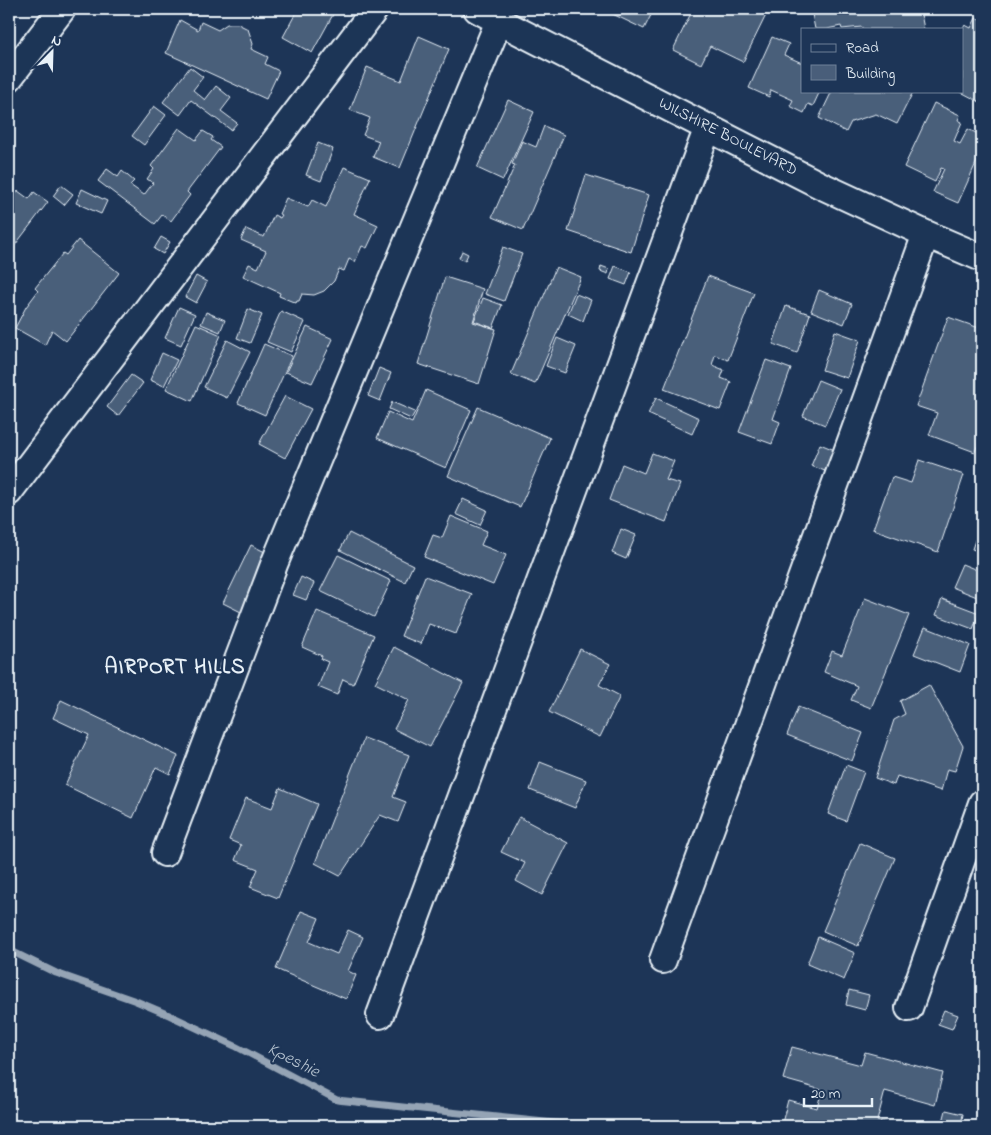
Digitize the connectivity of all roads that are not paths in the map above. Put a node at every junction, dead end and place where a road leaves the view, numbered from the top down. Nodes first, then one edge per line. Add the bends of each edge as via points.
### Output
1 (62, 9) edge
2 (375, 9) edge
3 (488, 15) edge
4 (9, 78) edge
5 (708, 127) junction
6 (926, 234) junction
7 (982, 258) edge
8 (9, 492) edge
9 (982, 803) edge
10 (165, 853) dead end
11 (663, 960) dead end
12 (909, 1008) dead end
13 (380, 1014) dead end

1 - 4 street
2 - 8 street
3 - 5 street, WILSHIRE BOULEVARD
3 - 10 street
5 - 6 street, WILSHIRE BOULEVARD via 820,185
5 - 13 street
6 - 7 street, WILSHIRE BOULEVARD
6 - 11 street
9 - 12 street

